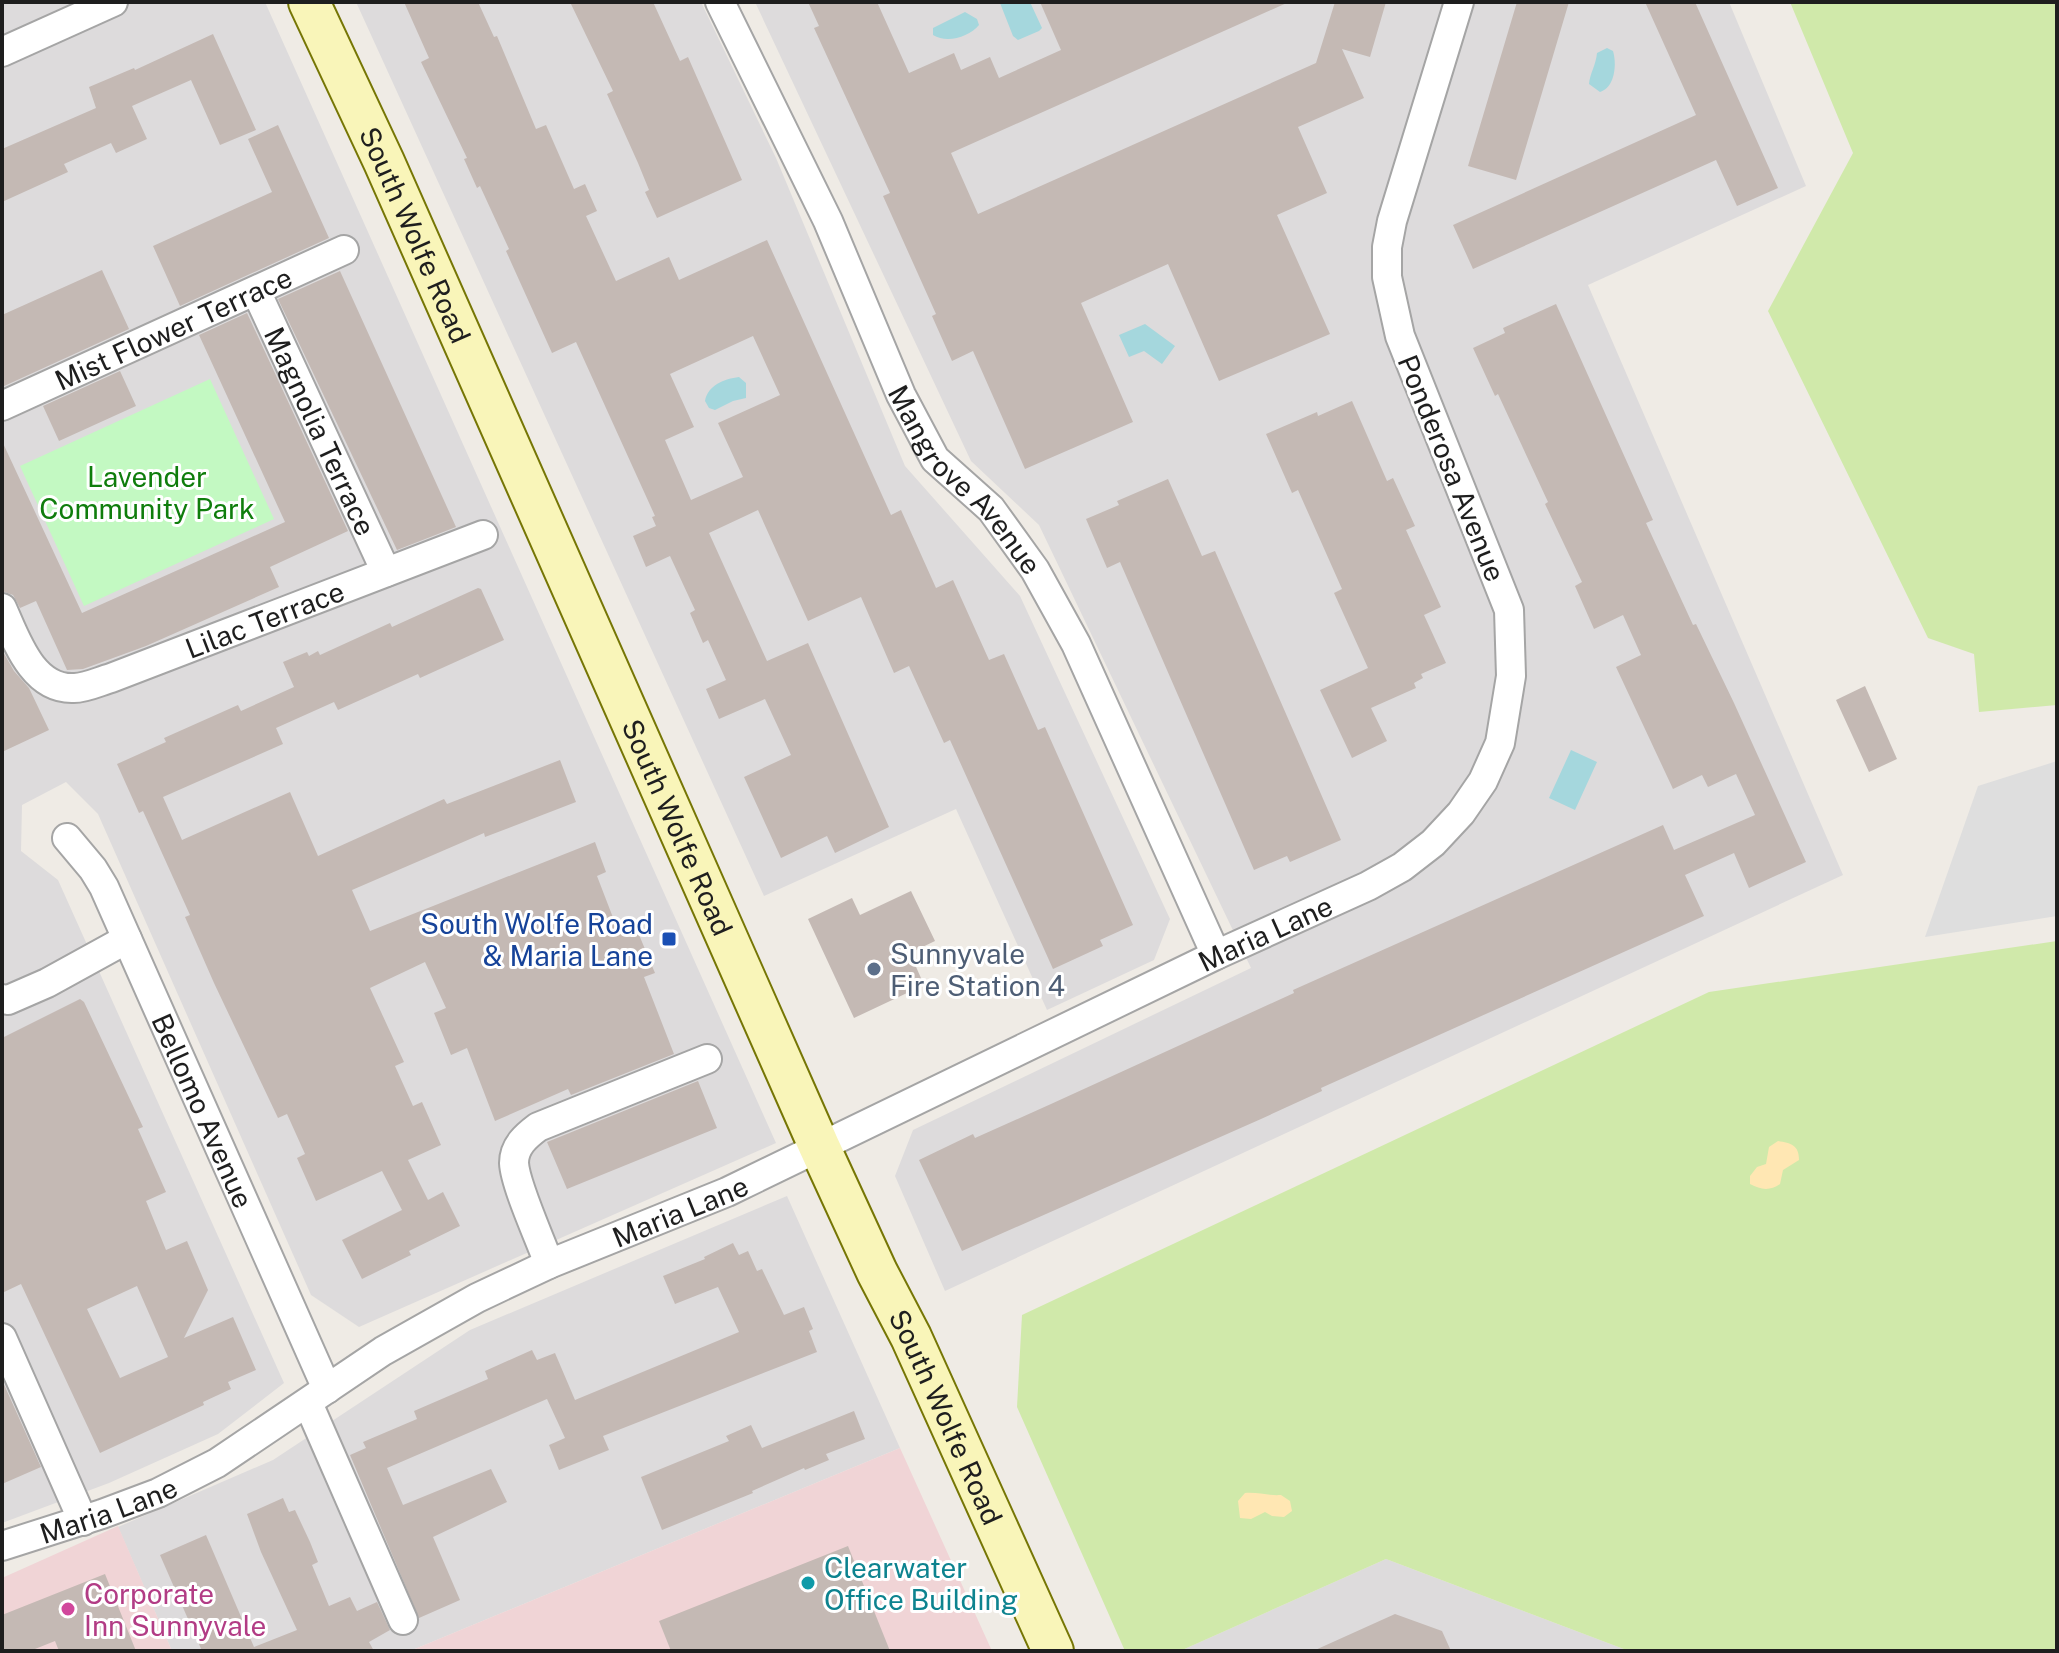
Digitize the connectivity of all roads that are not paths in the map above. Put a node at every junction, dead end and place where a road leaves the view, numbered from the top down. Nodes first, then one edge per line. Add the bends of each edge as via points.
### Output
1 (113, 2) edge
2 (309, 2) edge
3 (720, 2) edge
4 (1459, 2) edge
5 (2, 52) edge
6 (344, 250) dead end
7 (256, 291) junction
8 (2, 406) edge
9 (483, 535) dead end
10 (386, 572) junction
11 (2, 608) edge
12 (67, 838) dead end
13 (1368, 886) joint
14 (127, 939) junction
15 (1216, 955) junction
16 (2, 999) edge
17 (707, 1059) dead end
18 (819, 1146) junction
19 (549, 1264) junction
20 (2, 1338) edge
21 (318, 1396) junction
22 (83, 1521) junction
23 (2, 1546) edge
24 (403, 1620) dead end
25 (1053, 1651) edge

1 - 5 street
2 - 18 main road, South Wolfe Road
3 - 15 street, Mangrove Avenue via 828,221 901,395 935,459 991,509 1063,619
4 - 13 street, Ponderosa Avenue via 1396,208 1387,277 1400,336 1509,610 1511,676 1500,743 1483,781 1433,843
6 - 7 street, Mist Flower Terrace
7 - 8 street, Mist Flower Terrace
7 - 10 street, Magnolia Terrace
9 - 10 street, Lilac Terrace
10 - 11 street, Lilac Terrace via 73,689 44,680 22,653
12 - 14 street, Bellomo Avenue via 93,869
13 - 15 street, Maria Lane
14 - 16 street via 47,983
14 - 21 street, Bellomo Avenue
15 - 18 street, Maria Lane
17 - 19 street via 538,1127 518,1146 518,1179
18 - 19 street, Maria Lane via 727,1192
18 - 25 main road, South Wolfe Road
19 - 21 street, Maria Lane via 437,1319
20 - 22 street
21 - 22 street, Maria Lane via 217,1463 158,1493
21 - 24 street, Bellomo Avenue
22 - 23 street, Maria Lane

